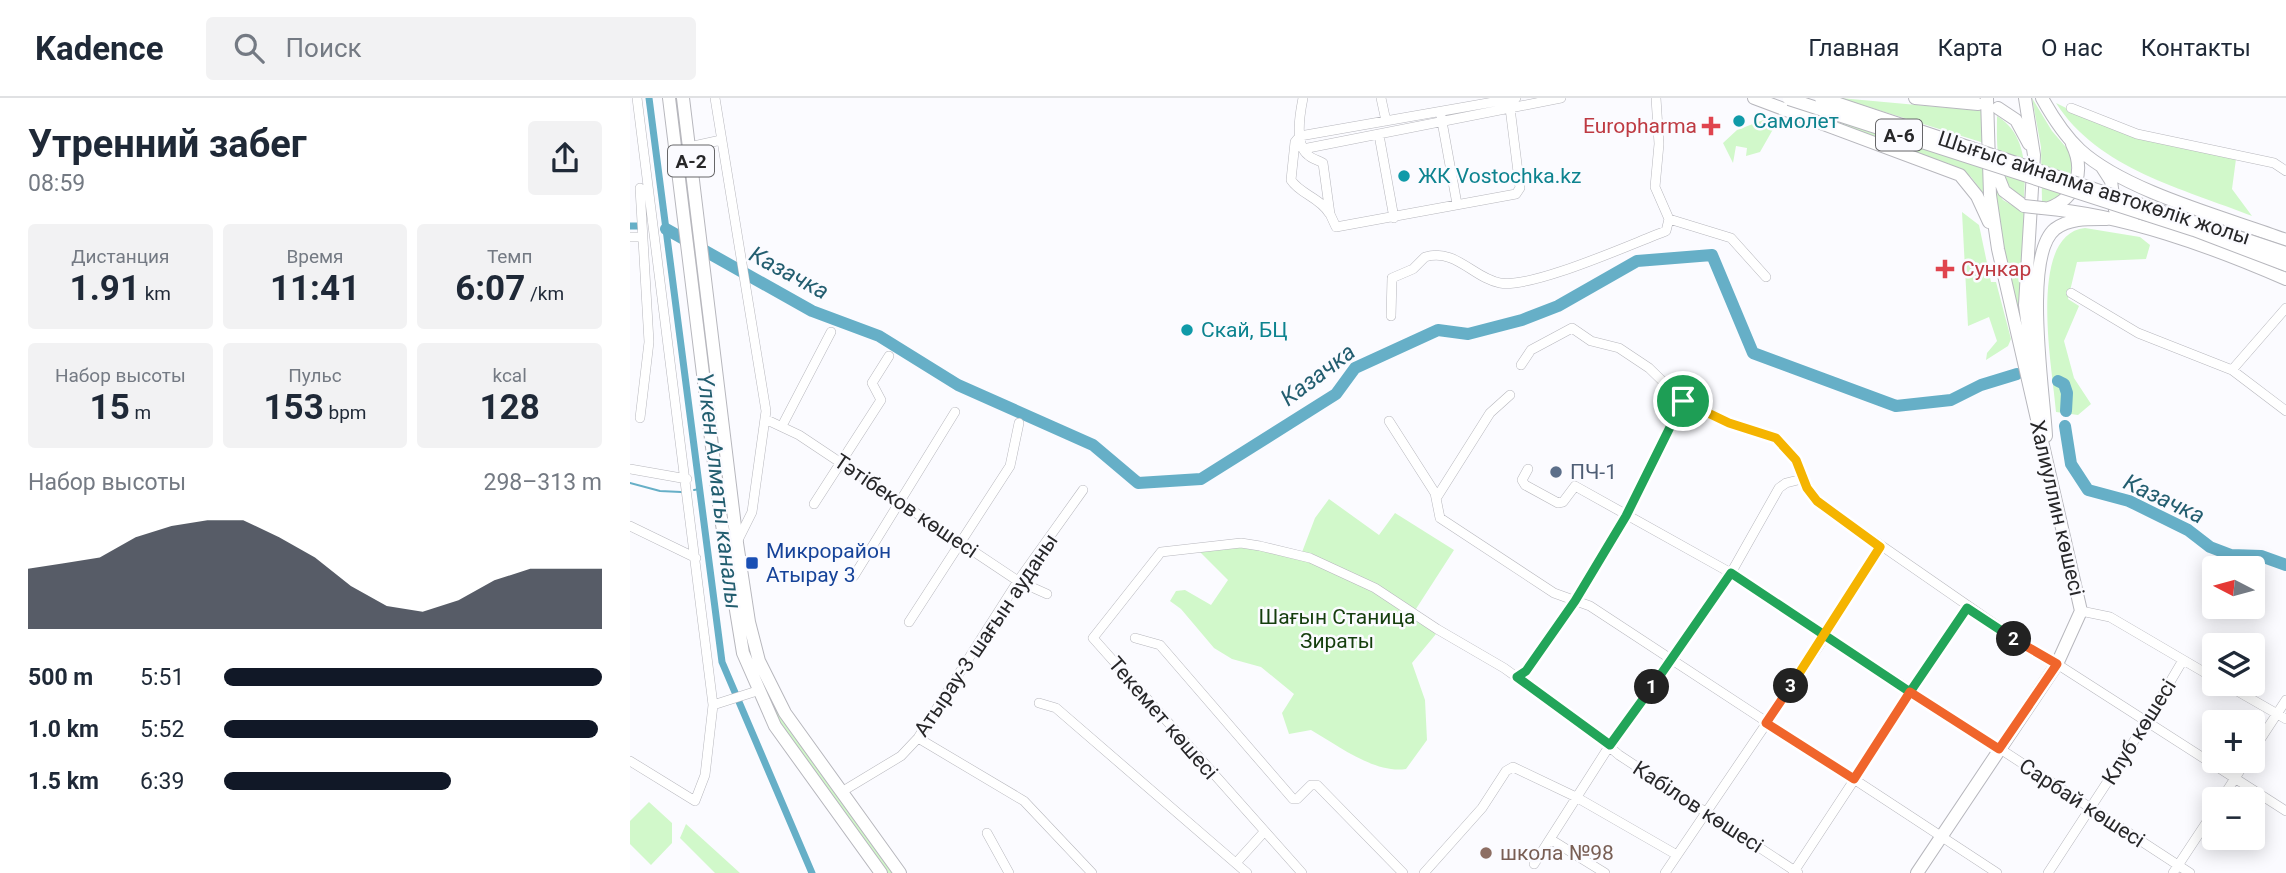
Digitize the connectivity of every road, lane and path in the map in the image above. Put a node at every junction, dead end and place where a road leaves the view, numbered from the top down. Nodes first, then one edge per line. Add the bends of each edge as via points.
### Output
1 (636, 98) edge
2 (669, 98) edge
3 (683, 98) edge
4 (715, 98) edge
5 (1303, 98) edge
6 (1381, 98) edge
7 (1447, 98) edge
8 (1514, 98) edge
9 (1561, 98) edge
10 (1656, 98) edge
11 (1754, 98) edge
12 (1821, 98) edge
13 (1915, 98) edge
14 (2025, 98) edge
15 (2042, 98) edge
16 (1787, 99) edge
17 (1988, 105) edge
18 (1510, 108) junction
19 (2071, 108) dead end
20 (1445, 115) junction
21 (1386, 121) junction
22 (1379, 135) junction
23 (1300, 136) junction
24 (2070, 140) junction
25 (721, 141) junction
26 (1990, 145) junction
27 (689, 147) junction
28 (1303, 149) junction
29 (2096, 162) junction
30 (2011, 166) junction
31 (2286, 171) edge
32 (639, 189) edge
33 (2028, 201) junction
34 (1457, 204) junction
35 (2045, 208) junction
36 (1330, 214) junction
37 (1394, 218) junction
38 (1670, 219) junction
39 (2107, 219) junction
40 (630, 237) edge
41 (642, 237) junction
42 (2286, 240) edge
43 (1997, 249) junction
44 (2286, 253) edge
45 (2286, 265) edge
46 (2286, 272) edge
47 (1766, 277) dead end
48 (2286, 279) edge
49 (2071, 293) dead end
50 (2286, 308) edge
51 (1391, 316) dead end
52 (831, 332) dead end
53 (889, 356) dead end
54 (1521, 365) dead end
55 (2232, 370) junction
56 (1510, 395) dead end
57 (1683, 401) junction
58 (2286, 411) edge
59 (955, 412) dead end
60 (640, 418) dead end
61 (765, 419) junction
62 (1390, 421) dead end
63 (1019, 423) dead end
64 (783, 424) junction
65 (2046, 443) junction
66 (841, 464) junction
67 (630, 469) edge
68 (1528, 469) dead end
69 (687, 480) junction
70 (1802, 480) junction
71 (1083, 491) dead end
72 (2054, 495) junction
73 (1437, 497) junction
74 (900, 503) junction
75 (814, 504) dead end
76 (1626, 516) junction
77 (630, 526) edge
78 (960, 542) junction
79 (737, 543) junction
80 (1880, 547) junction
81 (1154, 557) joint
82 (696, 558) junction
83 (1731, 573) junction
84 (854, 576) dead end
85 (1018, 581) junction
86 (1046, 594) dead end
87 (1575, 601) junction
88 (1967, 608) junction
89 (2081, 611) junction
90 (909, 622) dead end
91 (1825, 636) junction
92 (1135, 638) dead end
93 (1672, 660) junction
94 (2183, 660) junction
95 (2057, 664) junction
96 (2202, 671) edge
97 (1517, 677) junction
98 (752, 692) junction
99 (1910, 692) junction
100 (2246, 696) edge
101 (2286, 700) edge
102 (1039, 703) dead end
103 (713, 705) junction
104 (2282, 717) edge
105 (2147, 721) junction
106 (1766, 723) junction
107 (2265, 737) edge
108 (918, 738) junction
109 (1610, 745) junction
110 (1999, 749) junction
111 (630, 761) edge
112 (2239, 773) edge
113 (2236, 778) junction
114 (1854, 779) junction
115 (2230, 787) edge
116 (843, 792) junction
117 (1576, 797) junction
118 (2091, 808) junction
119 (2286, 811) edge
120 (1706, 813) junction
121 (2202, 829) edge
122 (1264, 832) junction
123 (987, 833) dead end
124 (1941, 836) junction
125 (1550, 839) junction
126 (1678, 855) junction
127 (1236, 863) junction
128 (1534, 864) dead end
129 (2176, 869) edge
130 (1795, 872) edge
131 (881, 873) edge
132 (900, 873) edge
133 (1009, 873) edge
134 (1092, 873) edge
135 (1247, 873) edge
136 (1302, 873) edge
137 (1403, 873) edge
138 (1424, 873) edge
139 (1605, 873) edge
140 (1665, 873) edge
141 (1917, 873) edge
142 (1997, 873) edge
143 (2048, 873) edge
144 (2190, 873) edge

1 - 32 street
2 - 98 main road, A-2 via 738,636
3 - 27 main road, A-2
4 - 25 street
5 - 23 street
6 - 21 street
7 - 20 street
8 - 20 street
9 - 18 street
10 - 38 street via 1659,144 1655,187
11 - 43 main road via 1960,175 1982,204
12 - 30 main road, Шығыс айналма автокөлік жолы / A-6, bridge
13 - 17 main road
14 - 33 main road via 2033,140
15 - 24 main road
16 - 30 main road, Шығыс айналма автокөлік жолы / A-6, bridge
17 - 26 main road
17 - 33 main road via 2016,120 2026,134 2031,153
18 - 20 street
18 - 34 street via 1519,191
19 - 31 street via 2137,134 2274,163
20 - 21 street
20 - 22 street
20 - 34 street
21 - 23 street
22 - 28 street
22 - 37 street
23 - 28 street
23 - 36 street via 1295,142 1291,180
24 - 29 main road
24 - 35 main road via 2078,163 2076,185 2064,202
25 - 27 street
25 - 61 street
26 - 33 main road via 2004,191
26 - 43 main road
27 - 79 main road, A-2
28 - 36 street via 1323,163
29 - 42 main road via 2146,187
29 - 46 main road via 2109,176 2121,215
30 - 44 main road, Шығыс айналма автокөлік жолы, bridge
30 - 45 main road, bridge
32 - 41 street
32 - 69 street
33 - 35 main road, bridge
33 - 65 main road via 2025,305
34 - 37 street
35 - 39 main road
36 - 37 street via 1336,227
38 - 47 street via 1731,238
38 - 51 street via 1666,231 1530,281 1499,283 1444,255 1425,257 1413,269 1392,278
39 - 48 main road via 2205,247
39 - 65 main road via 2064,224 2050,234 2041,254 2036,307
40 - 41 street
41 - 60 street via 649,342
43 - 72 main road, Халиуллин көшесі
49 - 55 street via 2138,333
50 - 55 street
52 - 64 street
53 - 66 street via 872,383 881,400
54 - 57 street via 1531,350 1573,328 1591,341 1619,348
55 - 58 street
56 - 73 street via 1490,413
57 - 70 street via 1776,438 1796,460
57 - 76 street
59 - 74 street
61 - 64 street, Тәтібеков көшесі
61 - 79 street via 752,512
62 - 73 street
63 - 78 street via 1010,466
64 - 66 street, Тәтібеков көшесі
65 - 72 main road
66 - 74 street, Тәтібеков көшесі
66 - 75 street
67 - 69 street
68 - 76 street, Сарбай көшесі via 1522,480 1525,485 1558,503 1573,488 1581,489
69 - 82 street
70 - 80 street via 1817,501
70 - 83 street via 1779,488
71 - 85 street, Атырау-3 шағын ауданы
72 - 89 main road, Халиуллин көшесі
73 - 87 street via 1440,518 1554,593
74 - 78 street, Тәтібеков көшесі
74 - 84 street
76 - 83 street, Сарбай көшесі
76 - 87 street
77 - 82 street
78 - 85 street, Тәтібеков көшесі
78 - 90 street
79 - 116 main road, A-2 via 759,661 785,713
80 - 88 street
80 - 91 street
81 - 97 street, Кабілов көшесі via 1177,548 1241,543 1310,558 1375,588
81 - 122 street, Текемет көшесі via 1093,638
82 - 103 street
83 - 91 street, Сарбай көшесі
83 - 93 street
85 - 86 street, Тәтібеков көшесі
85 - 108 street, Атырау-3 шағын ауданы
87 - 93 street via 1590,606
87 - 97 street via 1526,671
88 - 95 street
88 - 99 street
89 - 94 street via 2110,617
89 - 95 main road, Халиуллин көшесі
91 - 99 street, Сарбай көшесі
91 - 106 street
92 - 137 street via 1160,645 1293,799 1317,785
93 - 106 street
93 - 109 street
94 - 96 street
94 - 105 street, Клуб көшесі
95 - 105 street
95 - 110 main road, Халиуллин көшесі
97 - 109 street, Кабілов көшесі
98 - 103 street
98 - 131 main road, A-2
99 - 110 street, Сарбай көшесі
99 - 114 street
100 - 104 street
101 - 104 street
102 - 127 street via 1056,708
103 - 111 street via 705,775 695,801
104 - 107 street
105 - 113 street
105 - 118 street, Клуб көшесі
106 - 114 street
106 - 120 street
108 - 116 street, Атырау-3 шағын ауданы via 901,756
108 - 134 street via 1024,801
109 - 117 street
109 - 120 street, Кабілов көшесі
110 - 118 street, Сарбай көшесі
110 - 124 main road, Халиуллин көшесі
112 - 113 street
113 - 115 street
113 - 119 street
114 - 124 street
114 - 130 street
116 - 132 main road, A-2
117 - 125 street
117 - 126 street
117 - 138 street via 1509,768 1482,808
118 - 129 street, Сарбай көшесі
118 - 143 street, Клуб көшесі
120 - 126 street
120 - 130 street, Кабілов көшесі
121 - 129 street
122 - 127 street
122 - 136 street, Текемет көшесі
123 - 133 street
124 - 141 main road, Халиуллин көшесі
124 - 142 street
125 - 128 street
125 - 139 street
126 - 140 street
127 - 135 street
129 - 144 street, Сарбай көшесі

